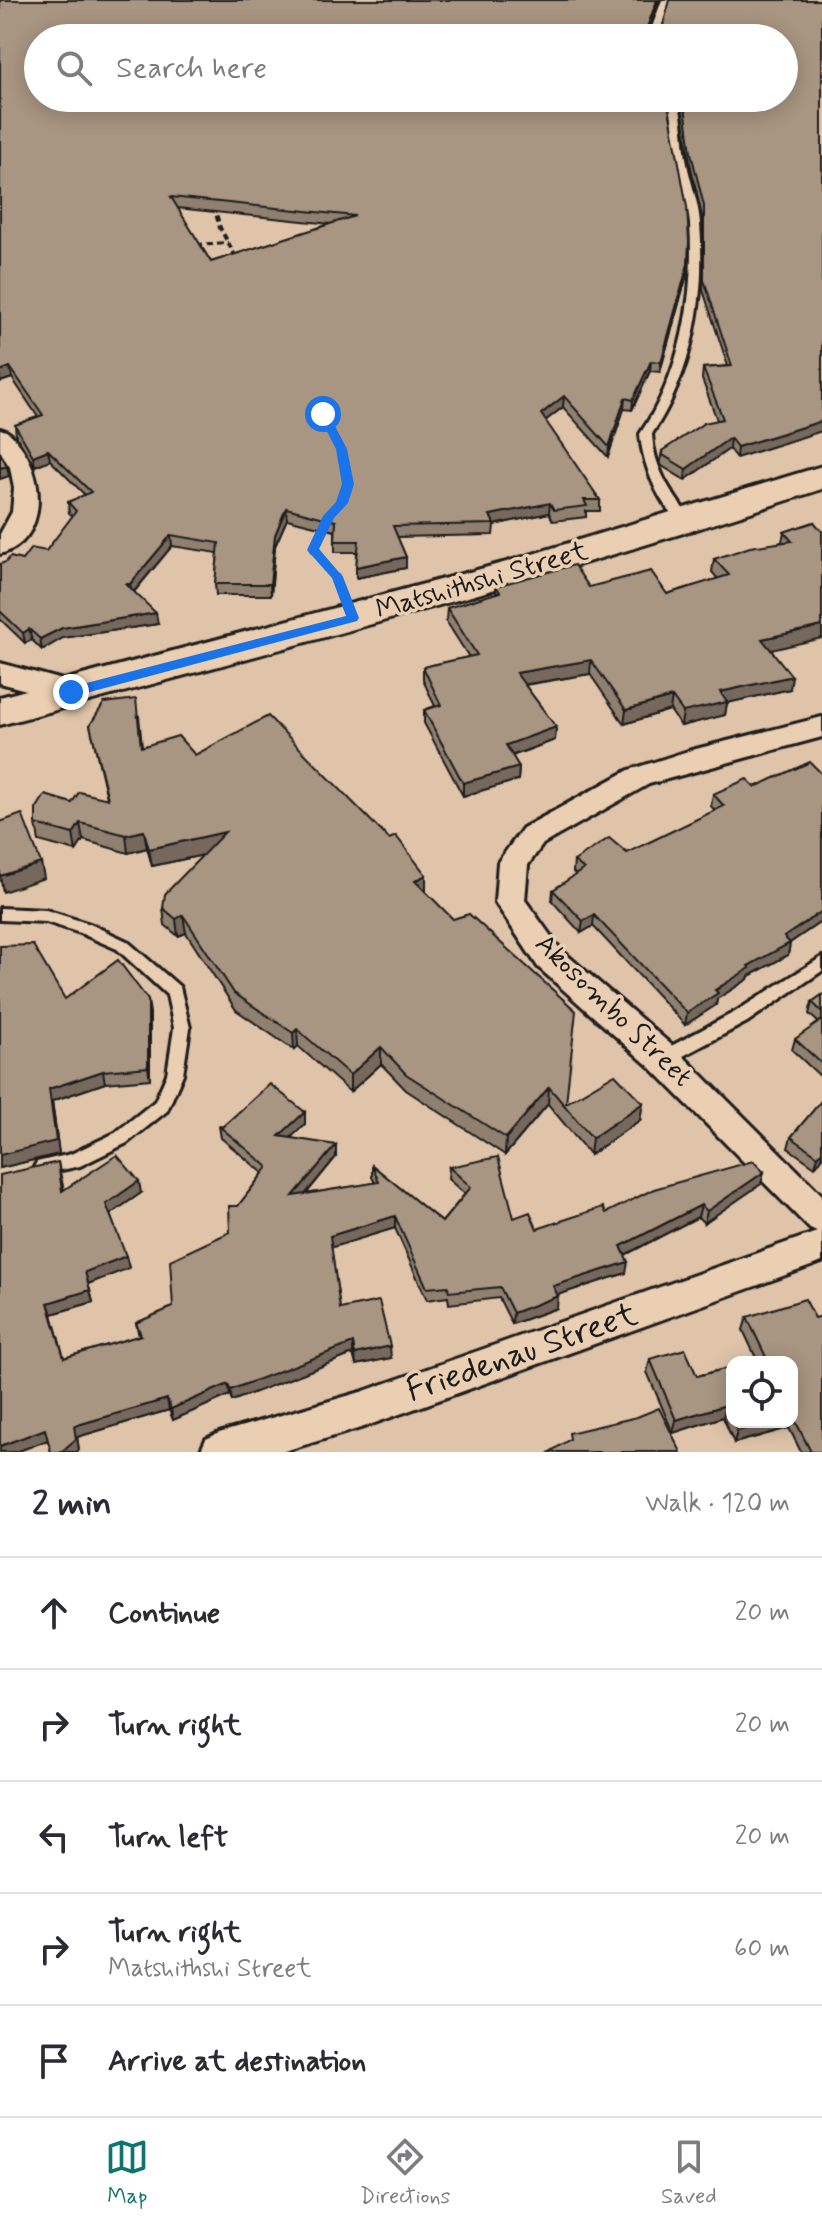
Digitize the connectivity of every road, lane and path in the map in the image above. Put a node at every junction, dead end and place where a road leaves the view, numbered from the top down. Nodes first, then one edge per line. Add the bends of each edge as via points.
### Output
1 (666, 0) edge
2 (658, 24) edge
3 (677, 112) edge
4 (213, 198) edge
5 (228, 243) junction
6 (186, 246) edge
7 (242, 268) edge
8 (0, 436) edge
9 (822, 477) edge
10 (329, 516) edge
11 (687, 522) junction
12 (0, 546) edge
13 (353, 618) junction
14 (0, 673) edge
15 (71, 692) junction
16 (0, 711) edge
17 (822, 727) edge
18 (0, 914) edge
19 (822, 963) edge
20 (663, 1058) junction
21 (29, 1170) edge
22 (822, 1218) edge
23 (822, 1246) edge
24 (219, 1452) edge

1 - 2 lane
3 - 11 lane via 695,222 694,303 662,415 646,434 646,455 664,495
4 - 5 path
5 - 6 path
5 - 7 path
8 - 12 street via 22,466 27,486 19,527 9,543
9 - 11 main road, Matshithshi Street
10 - 13 path via 313,550 337,577
11 - 13 main road, Matshithshi Street
13 - 15 main road, Matshithshi Street
14 - 15 street
15 - 16 main road, Matshithshi Street
17 - 20 street, Akosombo Street via 639,777 533,836 513,862 510,902 549,958
18 - 21 lane via 46,916 122,945 174,992 182,1028 175,1074 161,1106 109,1144 74,1161
19 - 20 lane via 741,1017
20 - 22 street, Akosombo Street
23 - 24 street, Friedenau Street via 361,1410

